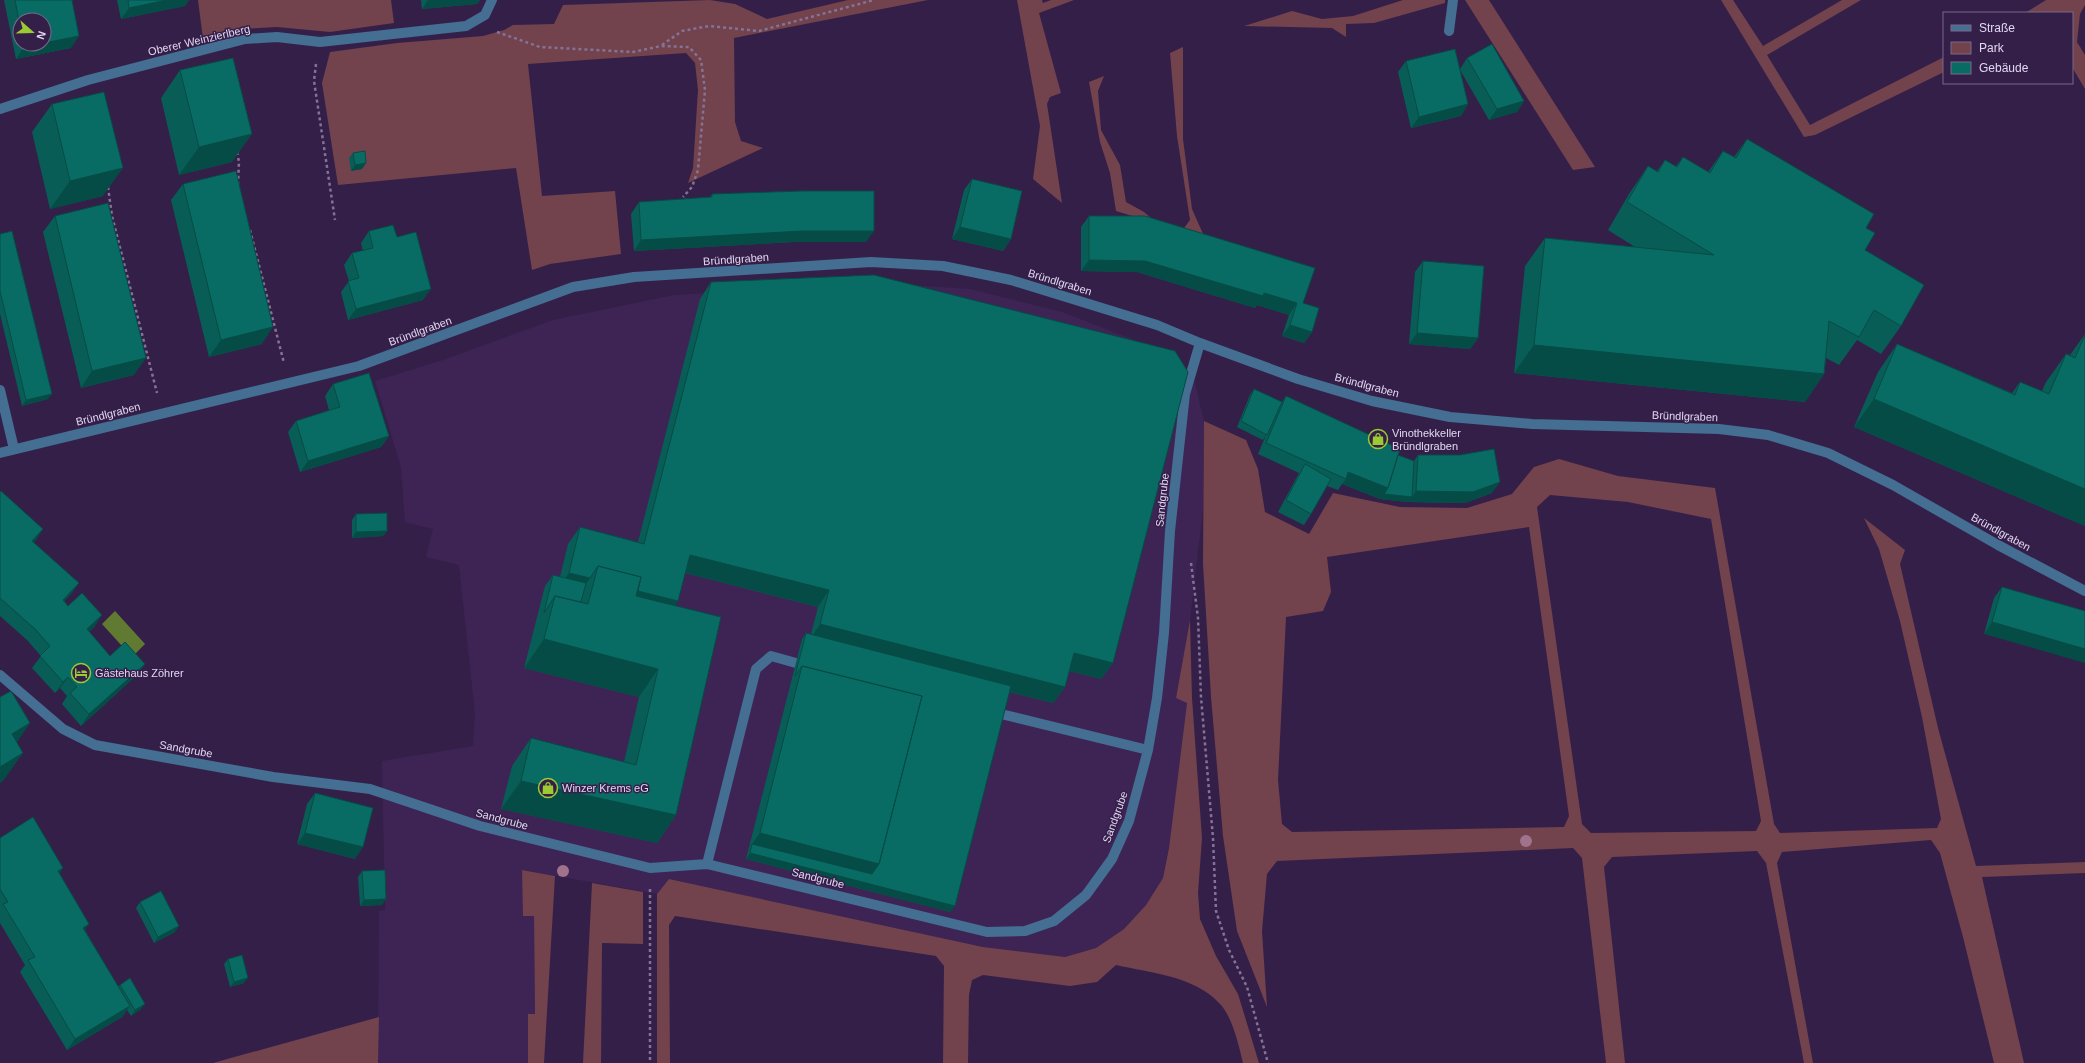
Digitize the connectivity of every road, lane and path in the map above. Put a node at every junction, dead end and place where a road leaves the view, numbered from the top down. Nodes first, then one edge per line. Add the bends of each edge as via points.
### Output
1 (492, 0) edge
2 (874, 0) edge
3 (1453, 0) edge
4 (485, 15) junction
5 (1449, 31) dead end
6 (320, 42) junction
7 (661, 46) junction
8 (0, 110) edge
9 (236, 148) edge
10 (106, 180) edge
11 (238, 185) edge
12 (683, 197) edge
13 (335, 220) dead end
14 (248, 223) edge
15 (1200, 343) junction
16 (289, 383) junction
17 (0, 390) edge
18 (162, 413) junction
19 (14, 449) junction
20 (0, 453) edge
21 (1170, 531) junction
22 (2085, 591) edge
23 (796, 663) dead end
24 (0, 675) edge
25 (1001, 714) edge
26 (1148, 750) junction
27 (707, 864) junction
28 (650, 868) junction
29 (650, 1063) edge
30 (1268, 1063) edge

1 - 4 street
2 - 7 path via 759,31 709,26 682,31
3 - 5 street
4 - 6 street, Oberer Weinzierlberg via 466,26
4 - 7 path via 498,34 540,47 633,52
6 - 8 street, Oberer Weinzierlberg via 277,37 245,39 88,80
6 - 13 path via 314,81
7 - 12 path via 689,47 702,60 705,90 698,170 692,187
9 - 11 path via 239,162
10 - 18 path via 112,216
14 - 16 path
15 - 16 street, Bründlgraben via 1157,325 1011,280 942,266 871,262 634,277 573,287 359,366
15 - 21 street, Sandgrube via 1185,394
15 - 22 street, Bründlgraben via 1298,379 1372,401 1450,417 1532,424 1719,428 1768,435 1828,453 1893,484 1998,545
16 - 18 street, Bründlgraben
17 - 19 street
18 - 19 street, Bründlgraben
19 - 20 street, Bründlgraben
21 - 26 street, Sandgrube via 1164,633
21 - 30 path via 1193,566 1216,911 1229,950 1247,987
23 - 27 street via 771,656 756,668
24 - 28 street, Sandgrube via 63,729 95,745 273,777 370,789 480,826
25 - 26 street
26 - 27 street, Sandgrube via 1129,821 1112,859 1086,895 1054,921 1025,931 987,932
27 - 28 street, Sandgrube
28 - 29 path

